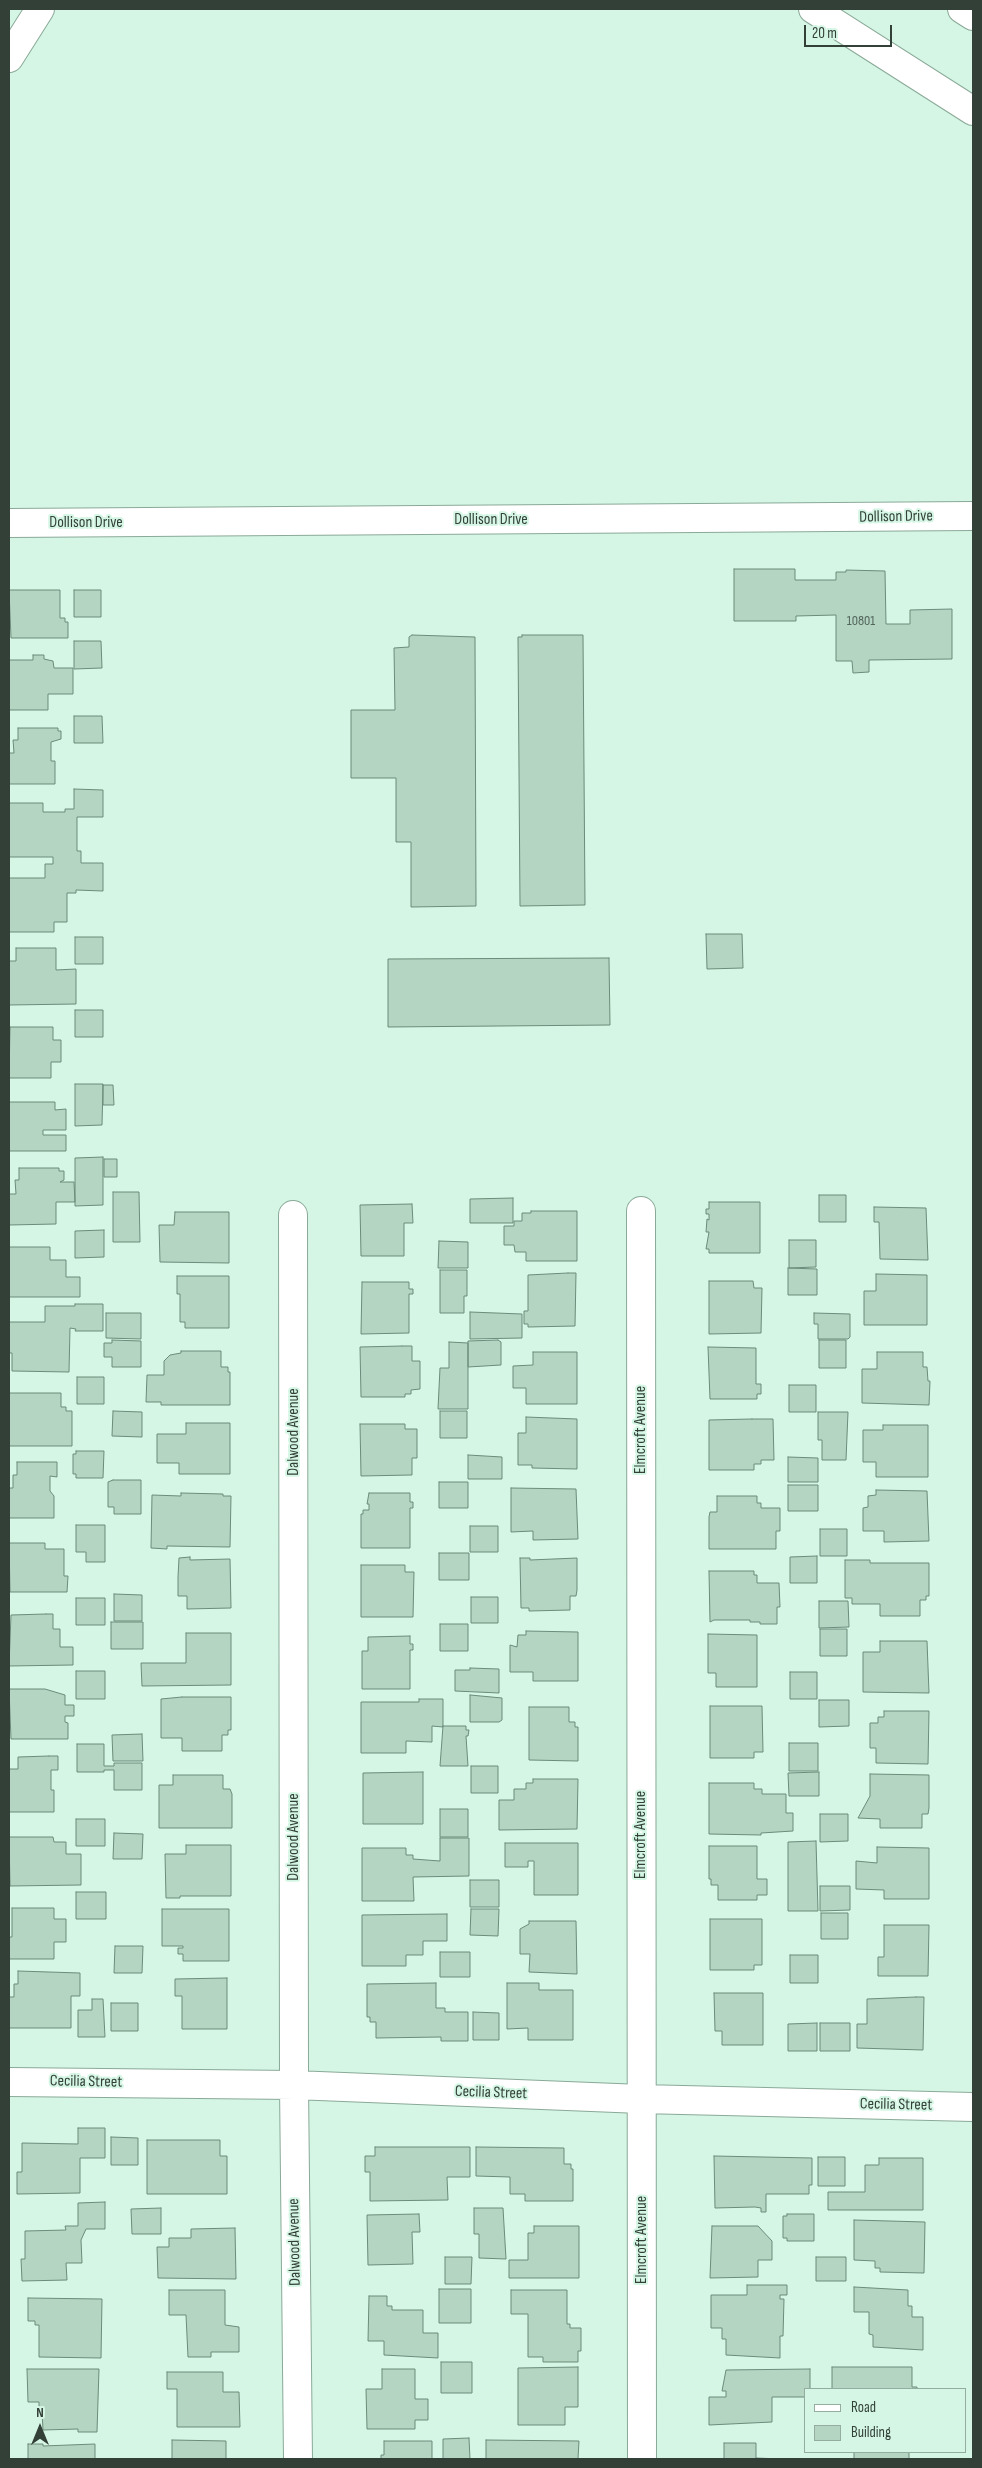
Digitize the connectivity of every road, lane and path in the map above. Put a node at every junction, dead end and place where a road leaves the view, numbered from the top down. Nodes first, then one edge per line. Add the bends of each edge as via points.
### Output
1 (40, 9) edge
2 (813, 9) edge
3 (962, 9) edge
4 (973, 16) edge
5 (9, 58) edge
6 (973, 111) edge
7 (973, 516) edge
8 (9, 524) edge
9 (641, 1211) dead end
10 (293, 1215) dead end
11 (9, 2082) edge
12 (294, 2084) junction
13 (641, 2099) junction
14 (973, 2107) edge
15 (298, 2459) edge
16 (642, 2459) edge

1 - 5 street
2 - 6 street
3 - 4 street
7 - 8 street, Dollison Drive
9 - 13 street, Elmcroft Avenue
10 - 12 street, Dalwood Avenue
11 - 12 street, Cecilia Street
12 - 13 street, Cecilia Street
12 - 15 street, Dalwood Avenue
13 - 14 street, Cecilia Street
13 - 16 street, Elmcroft Avenue

